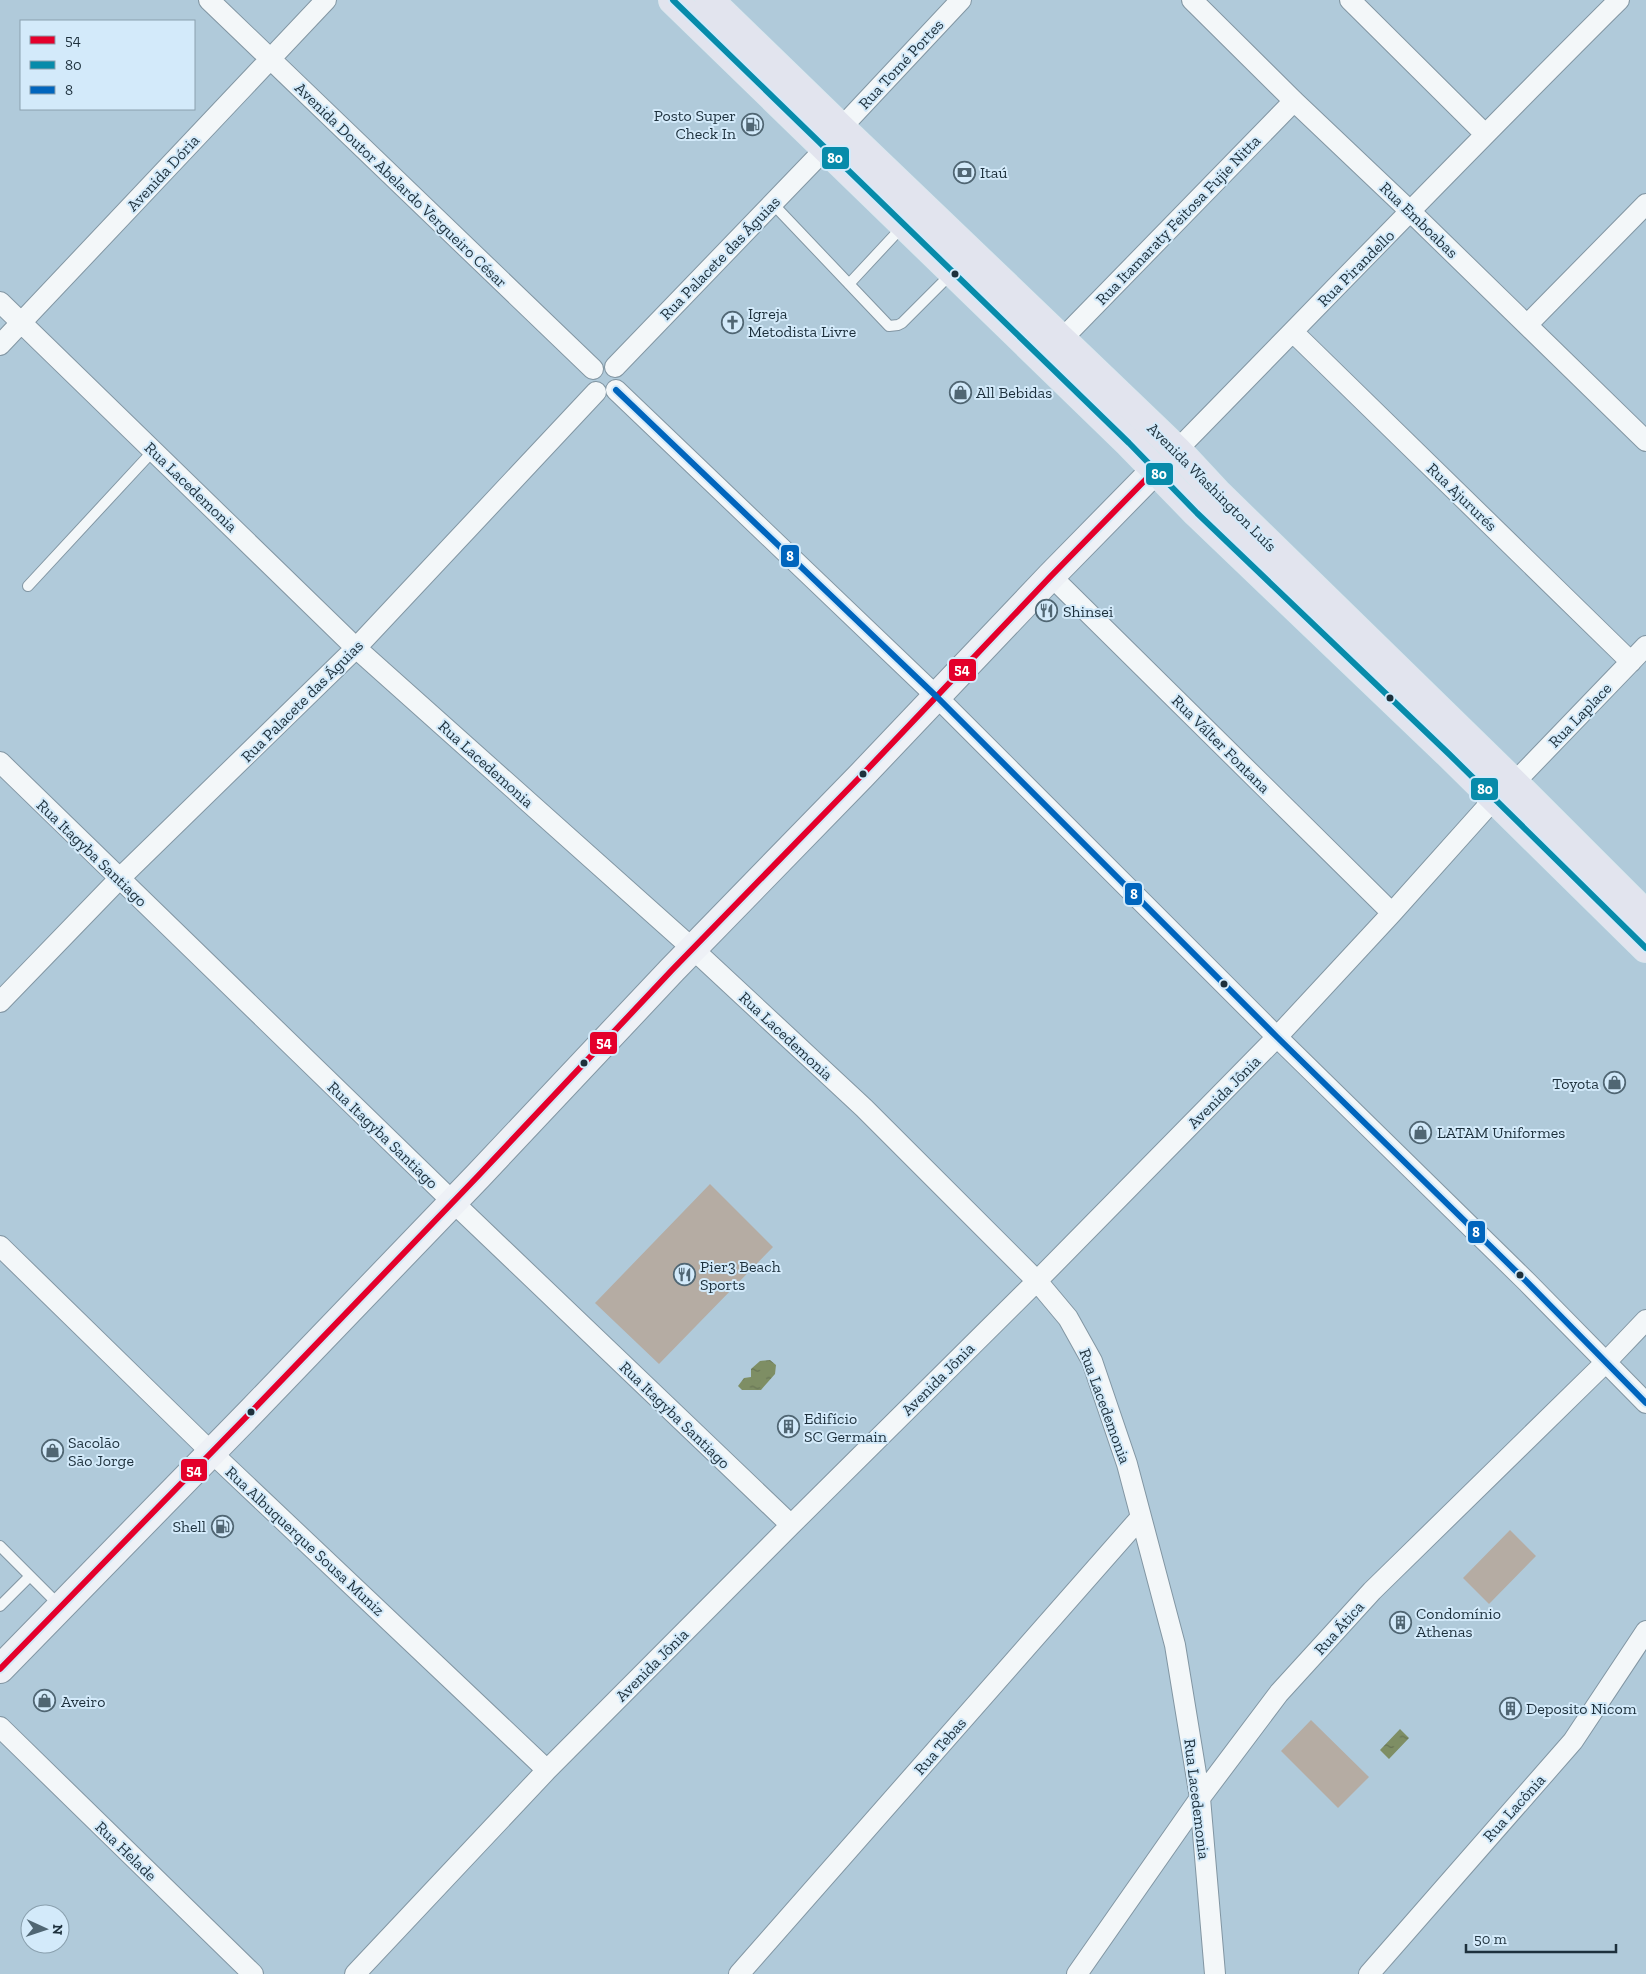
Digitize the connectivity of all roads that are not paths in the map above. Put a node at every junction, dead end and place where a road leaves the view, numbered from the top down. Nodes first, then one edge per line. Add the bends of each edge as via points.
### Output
1 (210, 0) edge
2 (326, 0) edge
3 (673, 0) edge
4 (709, 0) edge
5 (960, 0) edge
6 (1192, 0) edge
7 (1350, 0) edge
8 (1619, 0) edge
9 (270, 60) junction
10 (1294, 101) junction
11 (1485, 134) junction
12 (833, 138) junction
13 (773, 204) junction
14 (1646, 204) edge
15 (1411, 212) junction
16 (904, 225) junction
17 (953, 272) junction
18 (849, 284) junction
19 (0, 302) edge
20 (21, 324) junction
21 (1527, 325) junction
22 (1293, 332) junction
23 (1062, 339) junction
24 (0, 345) edge
25 (615, 367) junction
26 (593, 369) junction
27 (616, 390) junction
28 (596, 392) junction
29 (1646, 441) edge
30 (1177, 450) junction
31 (154, 451) junction
32 (1155, 470) junction
33 (1051, 576) junction
34 (28, 586) dead end
35 (1646, 646) edge
36 (356, 648) junction
37 (1630, 662) junction
38 (937, 697) junction
39 (0, 762) edge
40 (1504, 791) junction
41 (119, 879) junction
42 (1392, 913) junction
43 (1646, 915) edge
44 (1646, 948) edge
45 (693, 949) junction
46 (0, 1002) edge
47 (1278, 1037) junction
48 (453, 1202) junction
49 (0, 1246) edge
50 (1037, 1281) junction
51 (1646, 1320) edge
52 (1605, 1363) junction
53 (1646, 1403) edge
54 (211, 1452) junction
55 (1141, 1517) junction
56 (791, 1525) junction
57 (0, 1546) edge
58 (30, 1576) junction
59 (0, 1606) edge
60 (61, 1606) junction
61 (1646, 1631) edge
62 (0, 1669) edge
63 (0, 1727) edge
64 (547, 1770) junction
65 (1200, 1798) junction
66 (253, 1974) edge
67 (355, 1974) edge
68 (739, 1974) edge
69 (1077, 1974) edge
70 (1215, 1974) edge
71 (1369, 1974) edge

1 - 9 street, Avenida Doutor Abelardo Vergueiro César
2 - 9 street, Avenida Dória
3 - 12 highway, Avenida Washington Luís
4 - 12 highway, Avenida Washington Luís
5 - 12 street, Rua Tomé Portes
6 - 10 street, Rua Emboabas
7 - 11 street
8 - 11 street, Rua Pirandello
9 - 20 street, Avenida Dória
9 - 26 street, Avenida Doutor Abelardo Vergueiro César
10 - 15 street, Rua Emboabas
10 - 23 street, Rua Itamaraty Feitosa Fujie Nitta
11 - 15 street, Rua Pirandello
12 - 13 street, Rua Palacete das Águias
12 - 16 highway, Avenida Washington Luís
12 - 23 highway, Avenida Washington Luís
13 - 18 lane
13 - 25 street, Rua Palacete das Águias
14 - 21 street
15 - 21 street, Rua Emboabas
15 - 22 street, Rua Pirandello
16 - 17 highway, Avenida Washington Luís
16 - 18 lane
17 - 18 lane via 902,323 894,326 889,326
17 - 32 highway, Avenida Washington Luís
19 - 20 street, Rua Lacedemonia
20 - 24 street, Avenida Dória
20 - 31 street, Rua Lacedemonia
21 - 29 street, Rua Emboabas
22 - 30 street, Rua Pirandello
22 - 37 street, Rua Ajururés
23 - 30 highway, Avenida Washington Luís
25 - 26 street via 606,364
25 - 27 street via 620,376
26 - 28 street via 588,378
27 - 28 street via 606,395
27 - 38 street
28 - 36 street, Rua Palacete das Águias
30 - 40 highway, Avenida Washington Luís
31 - 34 lane
31 - 36 street, Rua Lacedemonia
32 - 33 street
32 - 40 highway, Avenida Washington Luís via 1442,747
33 - 38 street
33 - 42 street, Rua Válter Fontana
35 - 37 street, Rua Laplace
36 - 41 street, Rua Palacete das Águias
36 - 45 street, Rua Lacedemonia
37 - 40 street, Rua Laplace
38 - 45 street
38 - 47 street
39 - 41 street, Rua Itagyba Santiago
40 - 42 street, Avenida Jônia
40 - 43 highway, Avenida Washington Luís
40 - 44 highway, Avenida Washington Luís
41 - 46 street, Rua Palacete das Águias
41 - 48 street, Rua Itagyba Santiago
42 - 47 street, Avenida Jônia
45 - 48 street
45 - 50 street, Rua Lacedemonia via 864,1108
47 - 50 street, Avenida Jônia
47 - 52 street via 1528,1282
48 - 54 street
48 - 56 street, Rua Itagyba Santiago
49 - 54 street, Rua Albuquerque Sousa Muniz
50 - 55 street, Rua Lacedemonia via 1068,1318 1092,1360
50 - 56 street, Avenida Jônia
51 - 52 street, Rua Ática
52 - 53 street
52 - 65 street, Rua Ática via 1372,1591 1279,1693
54 - 60 street
54 - 64 street, Rua Albuquerque Sousa Muniz
55 - 65 street, Rua Lacedemonia via 1175,1645
55 - 68 street, Rua Tebas
56 - 64 street, Avenida Jônia
57 - 58 lane
58 - 59 lane
58 - 60 lane
60 - 62 street
61 - 71 street, Rua Lacônia via 1573,1741
63 - 66 street, Rua Helade
64 - 67 street, Avenida Jônia
65 - 69 street, Rua Ática
65 - 70 street, Rua Lacedemonia

